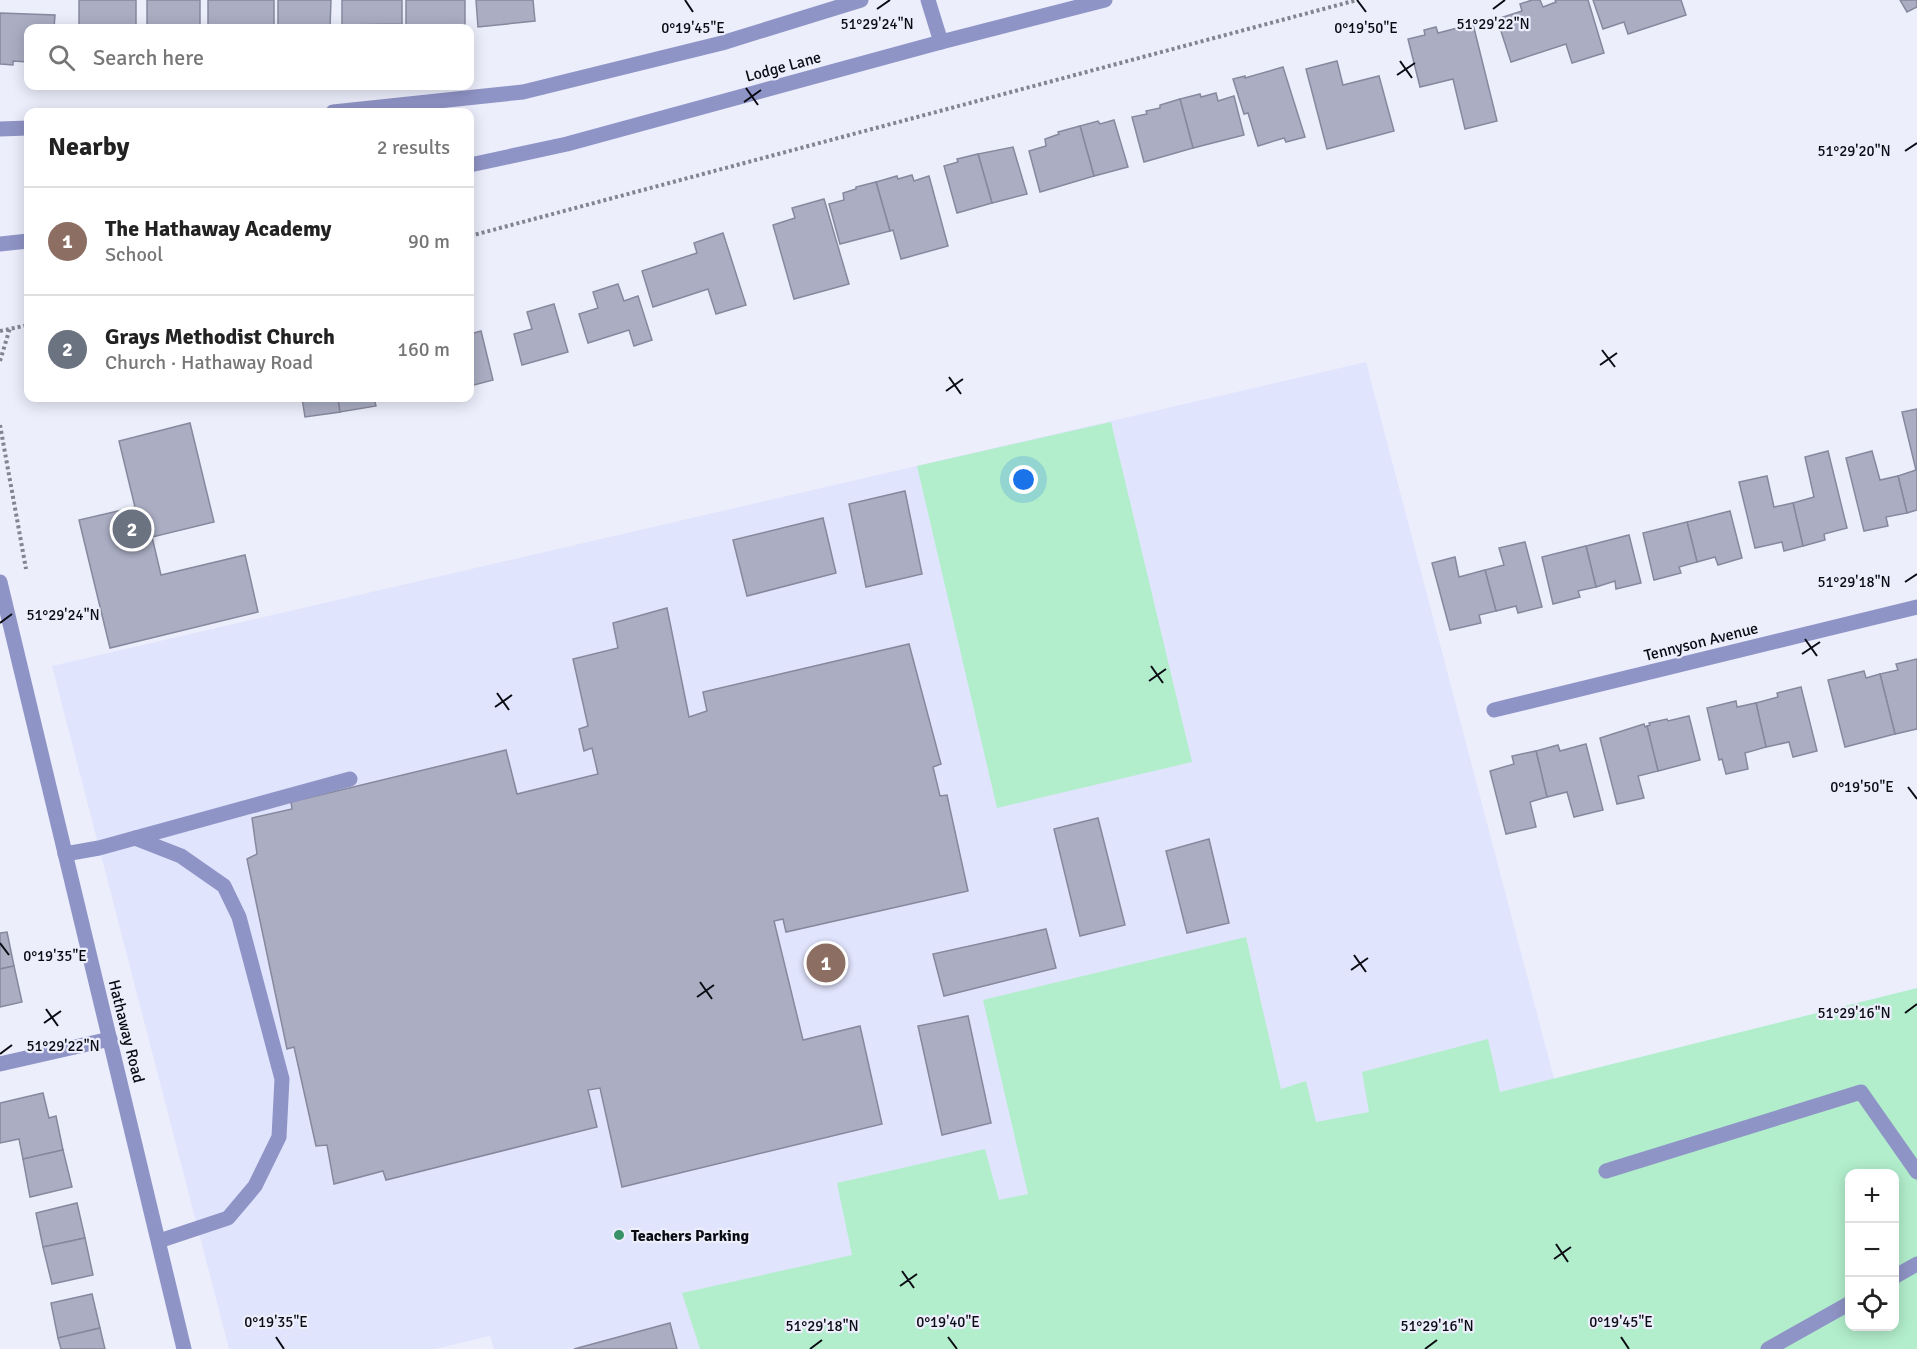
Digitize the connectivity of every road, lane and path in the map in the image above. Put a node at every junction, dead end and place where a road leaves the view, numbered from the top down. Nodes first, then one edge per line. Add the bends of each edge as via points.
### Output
1 (861, 0) edge
2 (928, 0) edge
3 (1105, 0) edge
4 (1357, 0) edge
5 (941, 42) junction
6 (371, 108) edge
7 (24, 128) edge
8 (0, 129) edge
9 (474, 164) edge
10 (474, 235) edge
11 (24, 241) edge
12 (0, 244) edge
13 (24, 326) edge
14 (10, 328) junction
15 (0, 331) edge
16 (0, 362) edge
17 (0, 425) edge
18 (26, 573) dead end
19 (0, 582) edge
20 (1917, 607) edge
21 (1494, 710) dead end
22 (350, 779) dead end
23 (135, 838) junction
24 (65, 854) junction
25 (110, 1039) junction
26 (0, 1064) edge
27 (1915, 1166) edge
28 (1606, 1171) dead end
29 (159, 1240) junction
30 (1917, 1264) edge
31 (1899, 1274) edge
32 (1845, 1306) edge
33 (184, 1349) edge
34 (1768, 1349) edge

1 - 6 street via 722,43 523,92
2 - 5 street
3 - 5 street, Lodge Lane
4 - 10 path
5 - 9 street, Lodge Lane via 567,144
7 - 8 street
11 - 12 street
13 - 14 path
14 - 15 path
14 - 16 path
17 - 18 path
19 - 24 street, Hathaway Road
20 - 21 street, Tennyson Avenue
22 - 23 street
23 - 24 street
23 - 29 street via 181,856 224,886 239,917 282,1079 279,1137 255,1186 228,1218
24 - 25 street, Hathaway Road
25 - 26 street
25 - 29 street, Hathaway Road
27 - 28 street via 1861,1092
29 - 33 street, Hathaway Road
30 - 31 street
32 - 34 street

